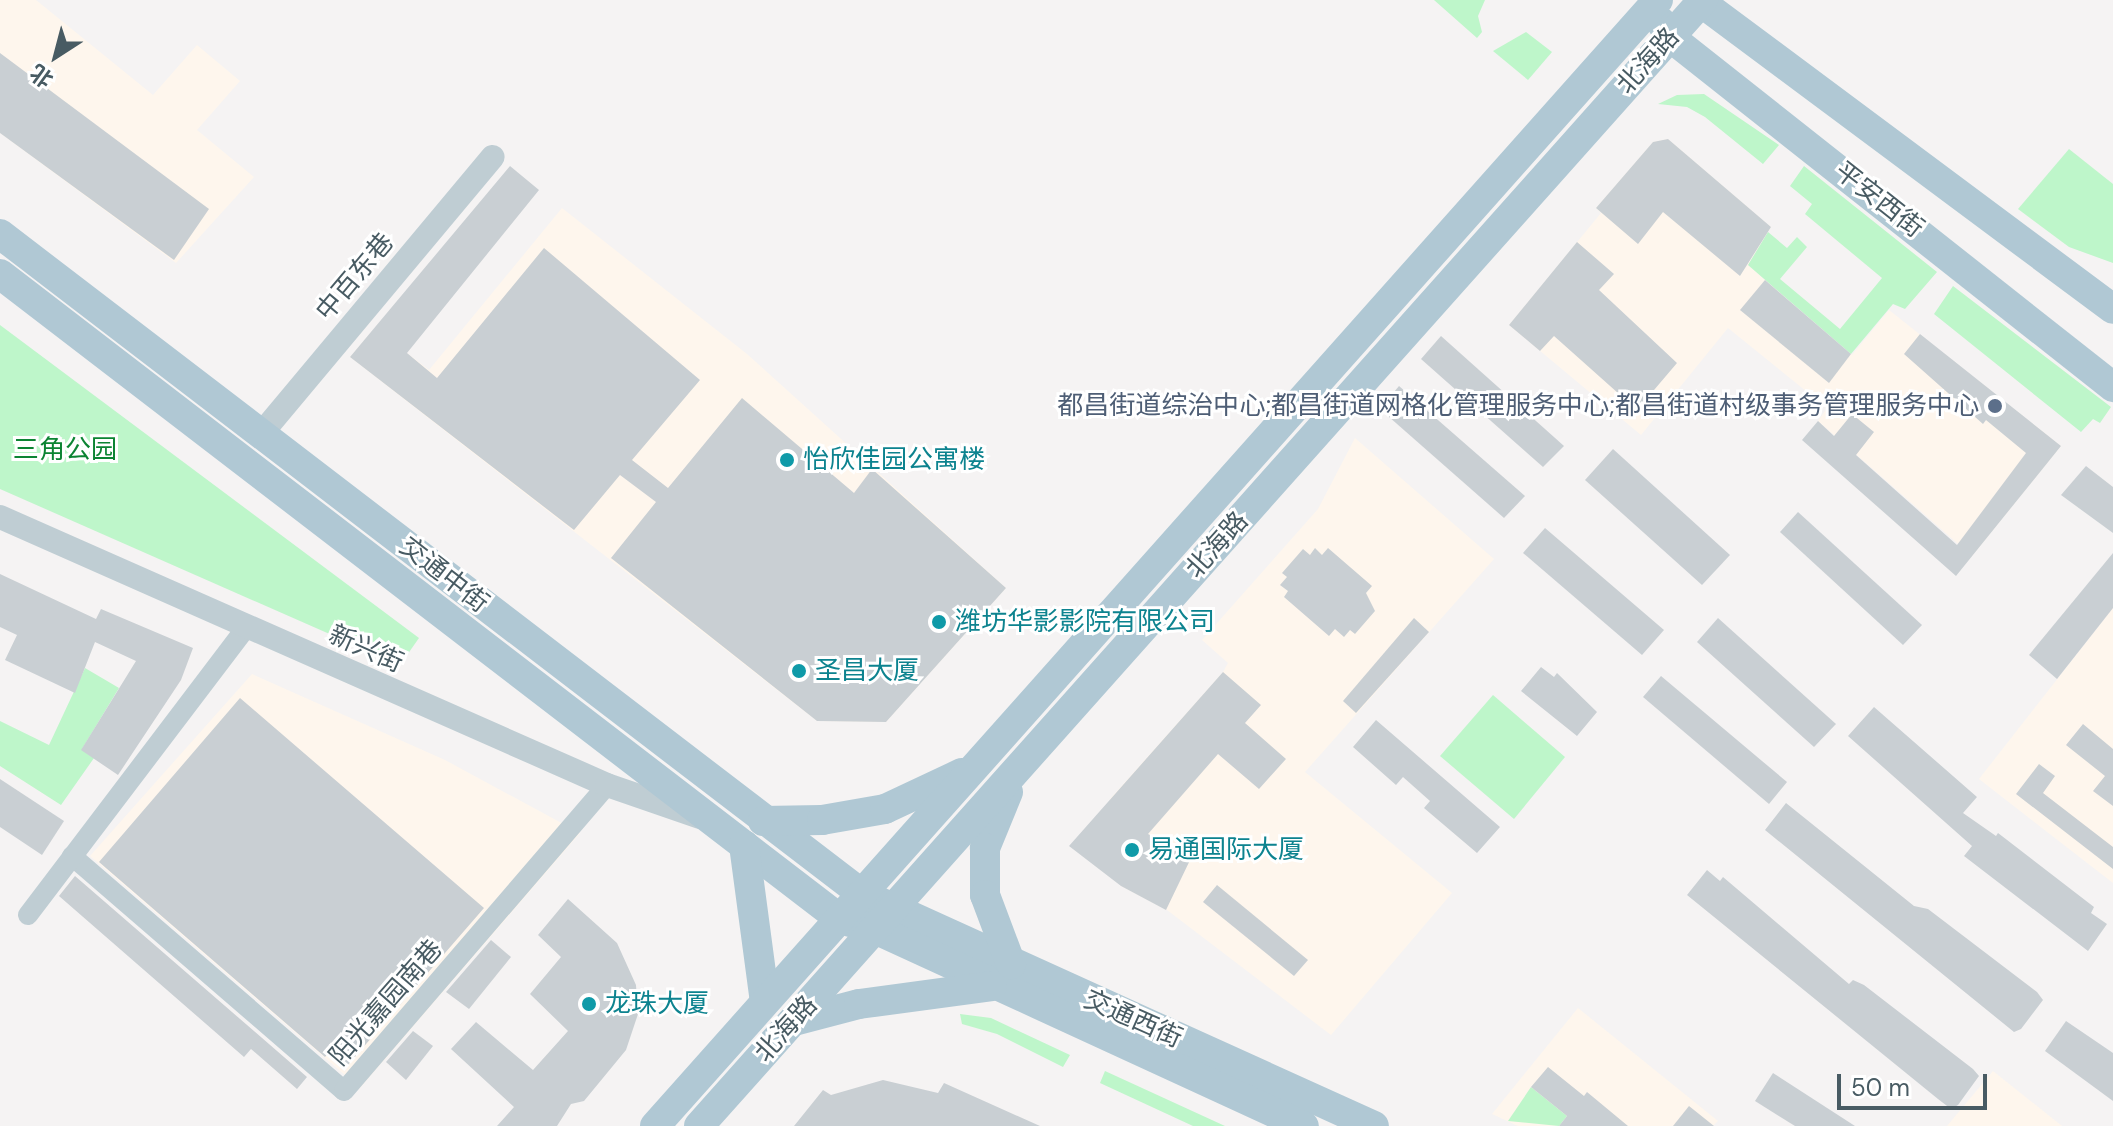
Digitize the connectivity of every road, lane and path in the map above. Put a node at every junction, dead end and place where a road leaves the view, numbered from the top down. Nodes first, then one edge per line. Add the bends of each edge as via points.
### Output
1 (1701, 1) edge
2 (1650, 3) edge
3 (1670, 37) junction
4 (493, 157) dead end
5 (0, 234) edge
6 (0, 274) edge
7 (2113, 309) edge
8 (2113, 387) edge
9 (261, 434) junction
10 (0, 517) edge
11 (247, 627) junction
12 (974, 767) junction
13 (1017, 770) junction
14 (607, 785) junction
15 (712, 821) junction
16 (763, 821) junction
17 (744, 845) junction
18 (72, 856) junction
19 (862, 894) junction
20 (28, 915) dead end
21 (840, 919) junction
22 (883, 920) junction
23 (1003, 975) junction
24 (765, 1002) junction
25 (794, 1021) junction
26 (655, 1126) edge
27 (699, 1126) edge
28 (1304, 1126) edge
29 (1374, 1126) edge

1 - 3 main road, 北海路
1 - 7 main road, 平安西街
2 - 3 main road, 平安西街
2 - 12 main road, 北海路
3 - 8 main road, 平安西街
3 - 13 main road, 北海路
4 - 9 street, 中百东巷
5 - 9 main road, 交通中街
6 - 15 main road, 交通中街
9 - 16 main road, 交通中街
10 - 11 street, 新兴街
11 - 14 street, 新兴街
11 - 18 street
12 - 16 main road via 885,809 822,820
12 - 19 main road, 北海路
13 - 22 main road, 北海路
13 - 23 main road via 985,848 985,895
14 - 15 street, 新兴街
14 - 18 street, 阳光嘉园南巷 via 344,1091
15 - 17 main road, 交通中街
16 - 19 main road, 交通中街
17 - 21 main road, 交通中街
17 - 24 main road
18 - 20 street
19 - 21 main road, 北海路
19 - 22 main road, 交通中街
21 - 22 main road, 交通西街
21 - 24 main road, 北海路
22 - 23 main road, 交通西街
22 - 25 main road, 北海路
23 - 25 main road
23 - 28 main road, 交通西街
23 - 29 main road, 交通西街
24 - 26 main road, 北海路
25 - 27 main road, 北海路

